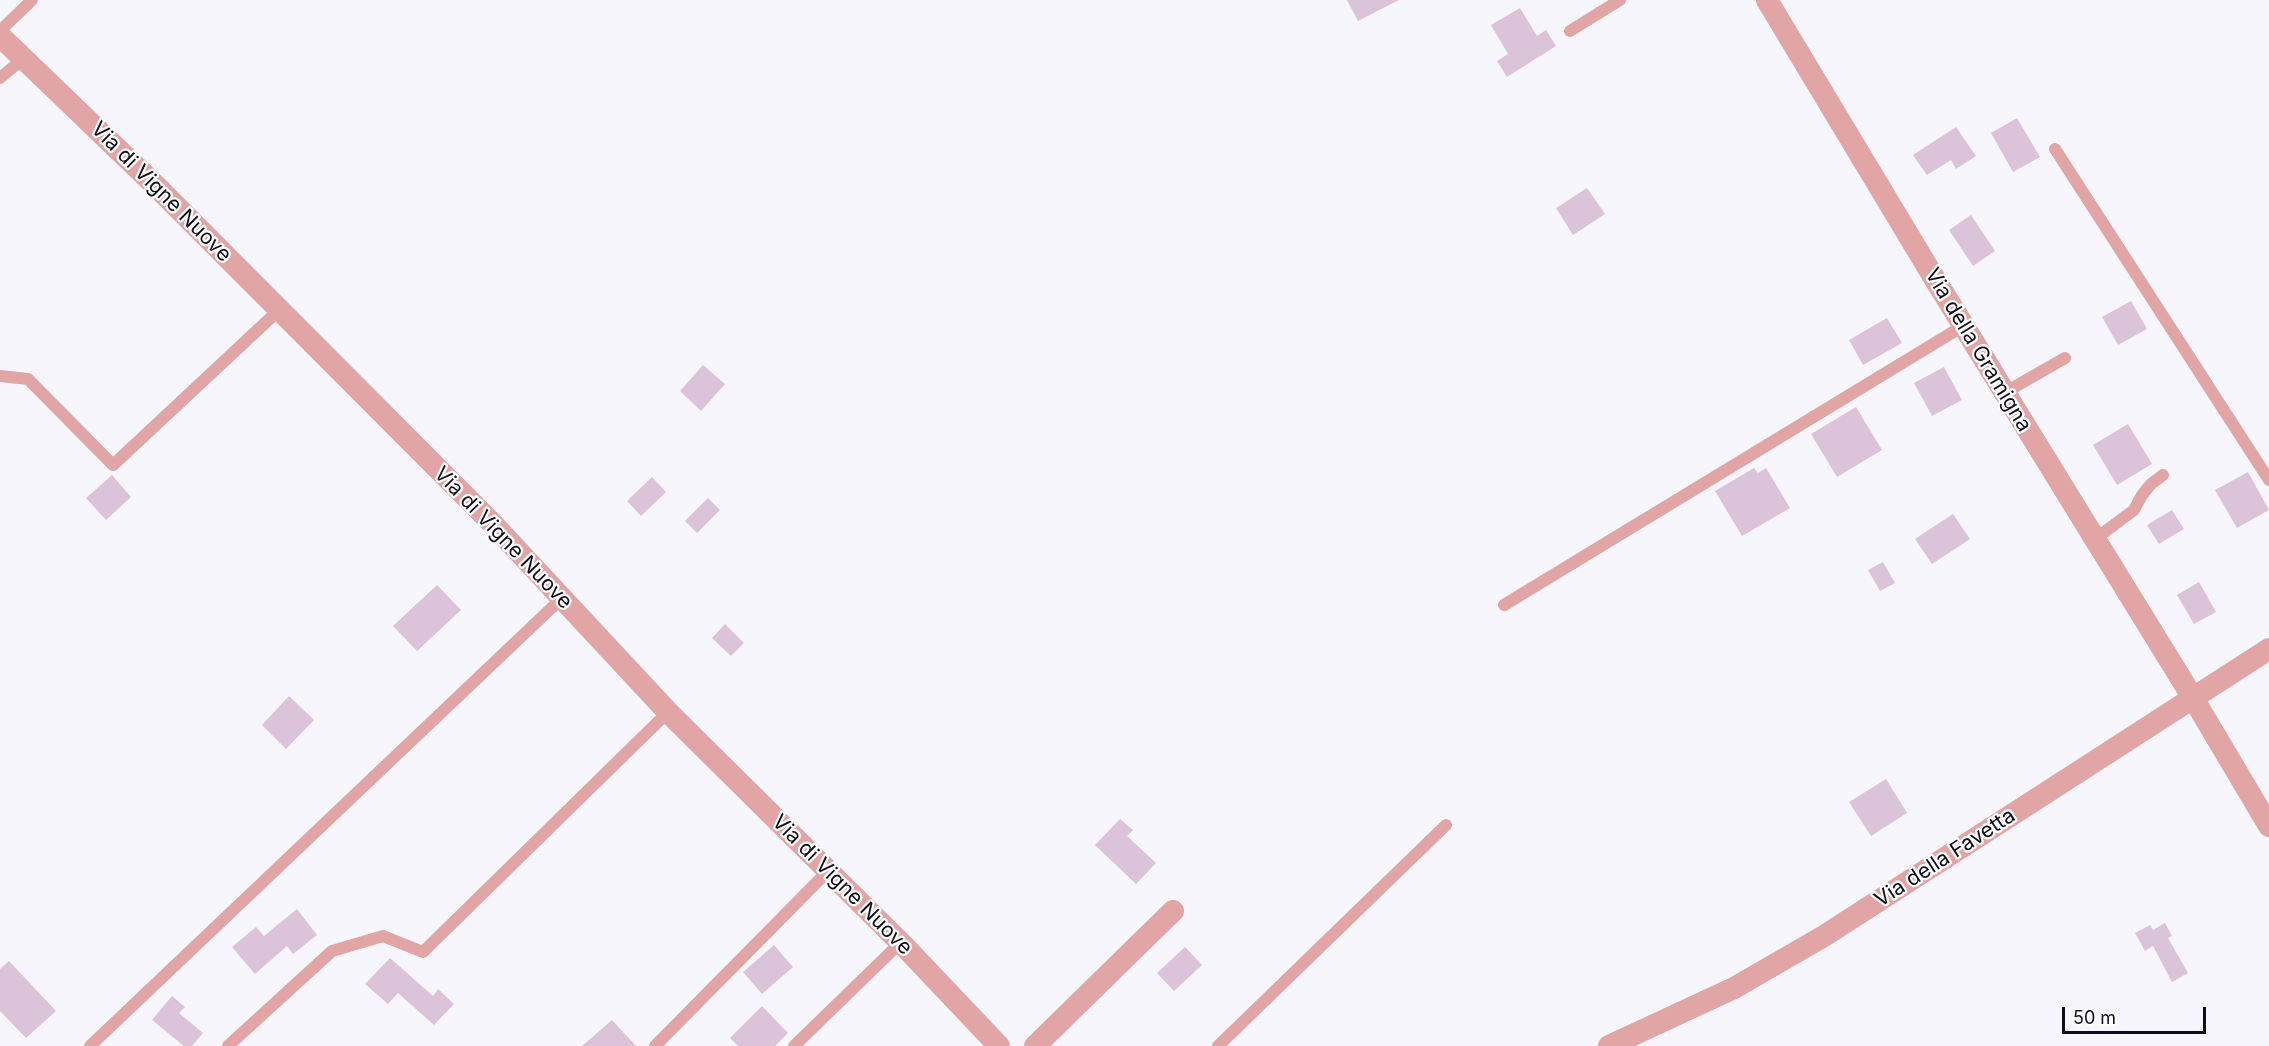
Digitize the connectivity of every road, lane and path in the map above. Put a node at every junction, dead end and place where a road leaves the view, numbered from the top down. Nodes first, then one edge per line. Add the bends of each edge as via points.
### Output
1 (32, 0) edge
2 (1620, 0) edge
3 (1767, 0) edge
4 (1570, 32) dead end
5 (0, 34) edge
6 (24, 58) junction
7 (0, 78) edge
8 (2055, 149) dead end
9 (279, 310) junction
10 (1964, 326) junction
11 (2065, 358) dead end
12 (0, 375) edge
13 (2004, 393) junction
14 (2163, 475) dead end
15 (2269, 480) edge
16 (2095, 539) junction
17 (562, 598) junction
18 (1504, 604) dead end
19 (2269, 650) edge
20 (2193, 698) junction
21 (668, 712) junction
22 (1446, 825) dead end
23 (2269, 826) edge
24 (828, 871) junction
25 (1173, 911) dead end
26 (900, 943) junction
27 (90, 1046) edge
28 (228, 1046) edge
29 (655, 1046) edge
30 (794, 1046) edge
31 (999, 1046) edge
32 (1035, 1046) edge
33 (1218, 1046) edge
34 (1609, 1046) edge

1 - 5 lane
2 - 4 lane
3 - 10 street, Via della Gramigna
5 - 6 street, Via di Vigne Nuove
6 - 7 lane
6 - 9 street, Via di Vigne Nuove
8 - 15 lane
9 - 12 lane via 113,465 28,379
9 - 17 street, Via di Vigne Nuove
10 - 13 street, Via della Gramigna
10 - 18 lane
11 - 13 lane
13 - 16 street, Via della Gramigna
14 - 16 lane via 2151,484 2134,510
16 - 20 street, Via della Gramigna
17 - 21 street, Via di Vigne Nuove
17 - 27 lane
19 - 20 street, Via della Favetta
20 - 23 street, Via della Gramigna
20 - 34 street, Via della Favetta via 1770,968
21 - 24 street, Via di Vigne Nuove
21 - 28 lane via 423,952 383,936 332,951
22 - 33 lane
24 - 26 street, Via di Vigne Nuove
24 - 29 lane
25 - 32 street
26 - 30 lane
26 - 31 street, Via di Vigne Nuove

